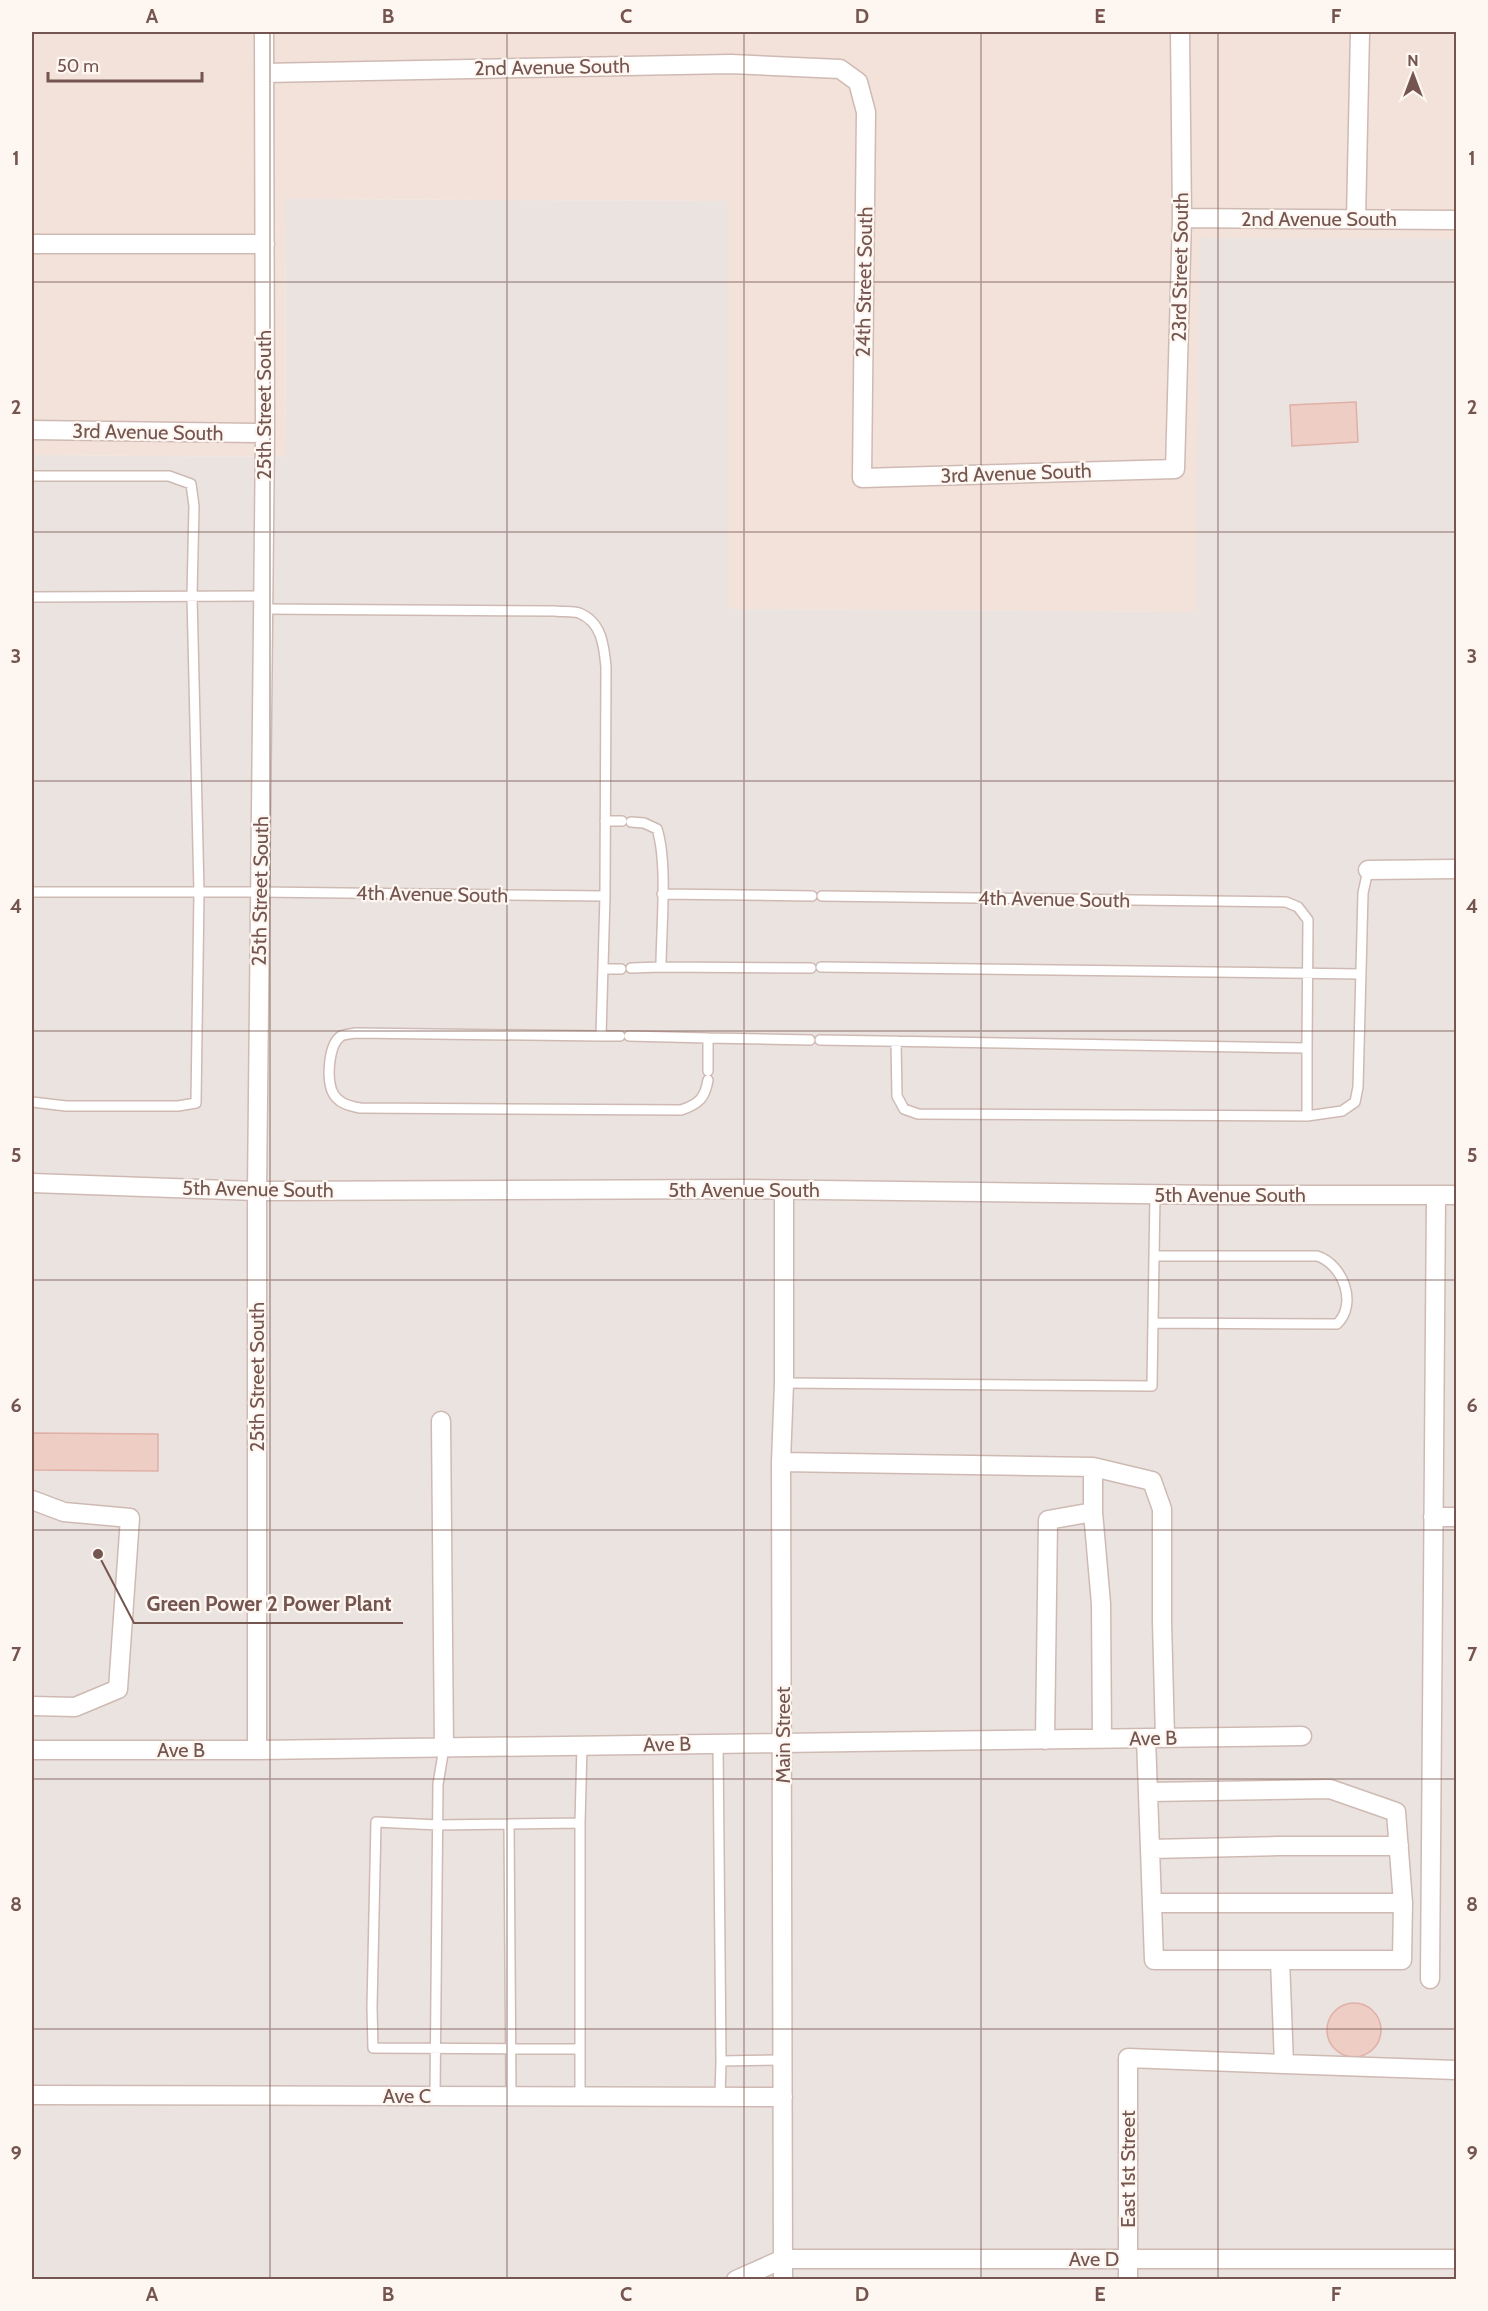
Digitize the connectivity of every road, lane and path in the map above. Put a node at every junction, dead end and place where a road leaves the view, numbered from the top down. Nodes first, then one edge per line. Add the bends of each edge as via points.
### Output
1 (264, 32) edge
2 (1180, 32) edge
3 (1360, 32) edge
4 (840, 69) joint
5 (264, 73) junction
6 (1182, 218) junction
7 (1356, 219) junction
8 (1456, 220) edge
9 (32, 244) edge
10 (264, 244) junction
11 (32, 430) edge
12 (264, 434) junction
13 (1141, 470) joint
14 (32, 476) edge
15 (891, 477) joint
16 (192, 596) junction
17 (32, 597) edge
18 (263, 603) junction
19 (605, 821) junction
20 (1456, 869) edge
21 (1368, 870) joint
22 (32, 891) edge
23 (199, 892) junction
24 (260, 892) junction
25 (662, 894) junction
26 (605, 896) junction
27 (661, 967) junction
28 (603, 969) junction
29 (1360, 974) junction
30 (1309, 975) junction
31 (601, 1035) junction
32 (708, 1038) junction
33 (896, 1041) junction
34 (1307, 1048) junction
35 (32, 1102) edge
36 (1307, 1116) junction
37 (32, 1184) edge
38 (784, 1190) junction
39 (257, 1191) junction
40 (1155, 1194) junction
41 (1436, 1195) junction
42 (1456, 1195) edge
43 (1154, 1256) junction
44 (1153, 1323) junction
45 (784, 1383) junction
46 (441, 1421) dead end
47 (781, 1462) junction
48 (1093, 1467) junction
49 (32, 1500) edge
50 (1093, 1512) junction
51 (1433, 1517) junction
52 (1456, 1517) edge
53 (32, 1706) edge
54 (1302, 1736) dead end
55 (1146, 1738) junction
56 (1165, 1738) junction
57 (1102, 1739) junction
58 (1045, 1740) junction
59 (783, 1743) junction
60 (718, 1744) junction
61 (582, 1746) junction
62 (444, 1748) junction
63 (32, 1750) edge
64 (257, 1750) junction
65 (1149, 1792) junction
66 (580, 1823) junction
67 (509, 1824) junction
68 (438, 1825) junction
69 (1399, 1846) junction
70 (1151, 1849) junction
71 (1153, 1903) junction
72 (1403, 1903) junction
73 (1281, 1960) junction
74 (1430, 1979) dead end
75 (436, 2049) junction
76 (510, 2049) junction
77 (580, 2049) junction
78 (783, 2060) junction
79 (721, 2061) junction
80 (1284, 2064) junction
81 (1456, 2070) edge
82 (32, 2095) edge
83 (435, 2096) junction
84 (510, 2096) junction
85 (580, 2096) junction
86 (720, 2097) junction
87 (783, 2097) junction
88 (783, 2259) junction
89 (1128, 2259) junction
90 (1456, 2259) edge
91 (736, 2280) edge
92 (783, 2280) edge
93 (1128, 2280) edge

1 - 5 street, 25th Street South
2 - 6 street, 23rd Street South
3 - 7 street
4 - 5 street, 2nd Avenue South via 731,64
4 - 15 street, 24th Street South via 858,82 866,112 862,478
5 - 10 street, 25th Street South
6 - 7 street, 2nd Avenue South
6 - 13 street, 23rd Street South via 1174,469
7 - 8 street, 2nd Avenue South
9 - 10 street
10 - 12 street, 25th Street South
11 - 12 street, 3rd Avenue South
12 - 18 street, 25th Street South
13 - 15 street, 3rd Avenue South
14 - 16 lane via 169,476 191,484
16 - 17 lane
16 - 18 lane
16 - 23 lane
18 - 19 lane via 579,613 596,624 604,645
18 - 24 street, 25th Street South
19 - 25 lane via 644,823 657,830
19 - 26 lane
20 - 21 street
21 - 29 lane via 1363,893
22 - 23 lane, 4th Avenue South
23 - 24 lane, 4th Avenue South
23 - 35 lane via 196,1103 66,1106
24 - 26 lane, 4th Avenue South
24 - 39 street, 25th Street South
25 - 27 lane
25 - 30 lane, 4th Avenue South via 1286,902 1298,907 1308,920
26 - 28 lane
27 - 28 lane
27 - 30 lane
28 - 31 lane
29 - 30 lane
29 - 36 lane via 1355,1102 1342,1111
30 - 34 lane
31 - 32 lane
31 - 32 lane via 341,1036 332,1048 332,1092 344,1105 360,1108 681,1110 696,1105 705,1095
32 - 33 lane
33 - 34 lane
33 - 36 lane via 897,1096 904,1109 918,1114
34 - 36 lane
37 - 39 street, 5th Avenue South
38 - 39 street, 5th Avenue South
38 - 40 street, 5th Avenue South
38 - 45 street, Main Street
39 - 64 street, 25th Street South
40 - 41 street, 5th Avenue South
40 - 43 lane
41 - 42 street, 5th Avenue South
41 - 51 street
43 - 44 lane
43 - 44 lane via 1317,1256 1324,1258 1344,1281 1347,1311 1337,1324
44 - 45 lane via 1152,1386
45 - 47 street, Main Street
46 - 62 street
47 - 48 street
47 - 59 street, Main Street
48 - 50 street
48 - 56 street via 1152,1481 1162,1509
49 - 53 street via 64,1512 130,1518 118,1689 75,1707
50 - 57 street via 1101,1604
50 - 58 street via 1048,1520
51 - 52 street
51 - 74 street
54 - 56 street, Ave B
55 - 56 street, Ave B
55 - 57 street, Ave B
55 - 65 street
57 - 58 street, Ave B
58 - 59 street, Ave B
59 - 60 street, Ave B
59 - 78 street, Main Street
60 - 61 street, Ave B
60 - 79 lane
61 - 62 street, Ave B
61 - 66 lane
62 - 64 street, Ave B
62 - 68 lane via 438,1784
63 - 64 street, Ave B
65 - 69 street via 1330,1789 1396,1812
65 - 70 street
66 - 67 lane
66 - 77 lane
67 - 68 lane
67 - 76 lane
68 - 75 lane
68 - 75 lane via 376,1822 372,2007 374,2048
69 - 70 street
69 - 72 street
70 - 71 street
71 - 72 street
71 - 73 street via 1154,1960
72 - 73 street via 1402,1960
73 - 80 street
75 - 76 lane
75 - 83 lane
76 - 77 lane
76 - 84 lane
77 - 85 lane
78 - 79 lane
78 - 87 street, Main Street
79 - 86 lane
80 - 81 street
80 - 89 street, East 1st Street via 1128,2058
82 - 83 street, Ave C
83 - 84 street, Ave C
84 - 85 street, Ave C
85 - 86 street, Ave C
86 - 87 street, Ave C
87 - 88 street, Main Street
88 - 89 street, Ave D
88 - 91 street, Ave D
88 - 92 street, Main Street
89 - 90 street, Ave D
89 - 93 street, East 1st Street

